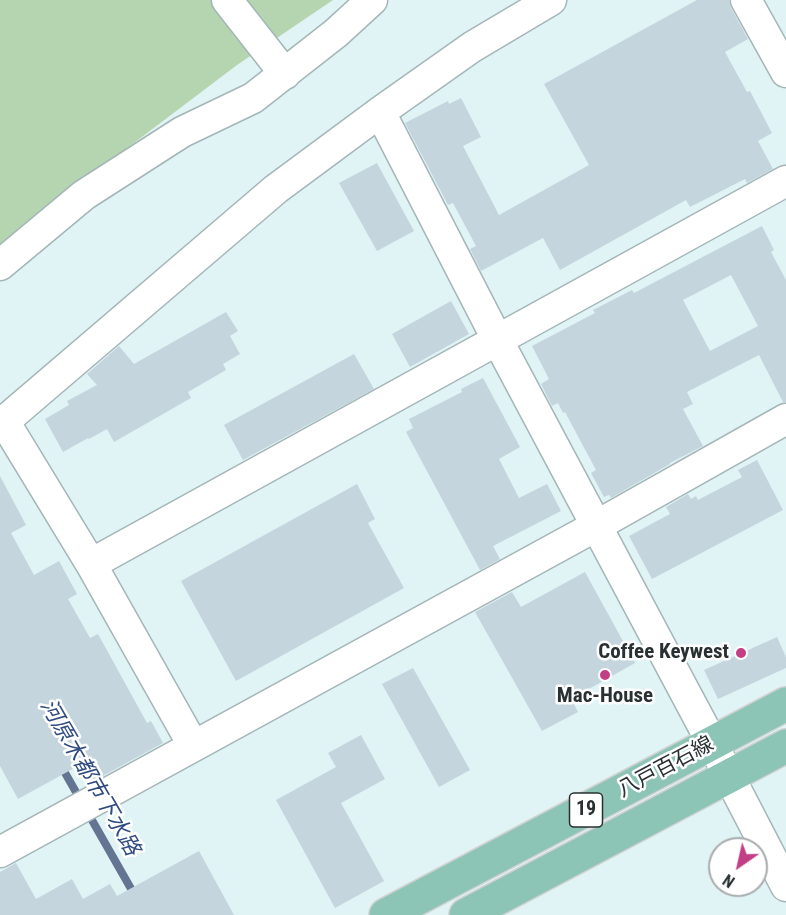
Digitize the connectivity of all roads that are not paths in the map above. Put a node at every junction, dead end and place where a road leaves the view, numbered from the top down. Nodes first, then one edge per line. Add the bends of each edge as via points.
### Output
1 (227, 0) edge
2 (372, 0) edge
3 (551, 0) edge
4 (746, 0) edge
5 (786, 72) edge
6 (285, 74) junction
7 (380, 112) junction
8 (786, 182) edge
9 (0, 265) edge
10 (498, 341) junction
11 (786, 419) edge
12 (2, 423) edge
13 (596, 526) junction
14 (91, 564) junction
15 (786, 704) edge
16 (712, 744) junction
17 (193, 746) junction
18 (786, 746) edge
19 (729, 776) junction
20 (0, 852) edge
21 (786, 886) edge
22 (386, 915) edge
23 (466, 915) edge

1 - 6 street
2 - 6 street
3 - 7 street via 472,47
4 - 5 street
6 - 9 street via 253,98 182,132 84,195
7 - 10 street
7 - 12 street via 276,189
8 - 10 street
10 - 13 street
10 - 14 street
11 - 13 street
12 - 14 street
13 - 16 street
13 - 17 street
14 - 17 street
15 - 16 main road, 八戸百石線 / 19
16 - 19 street
16 - 22 main road, 八戸百石線 / 19
17 - 20 street
18 - 19 main road, 八戸百石線 / 19
19 - 21 street
19 - 23 main road, 八戸百石線 / 19

